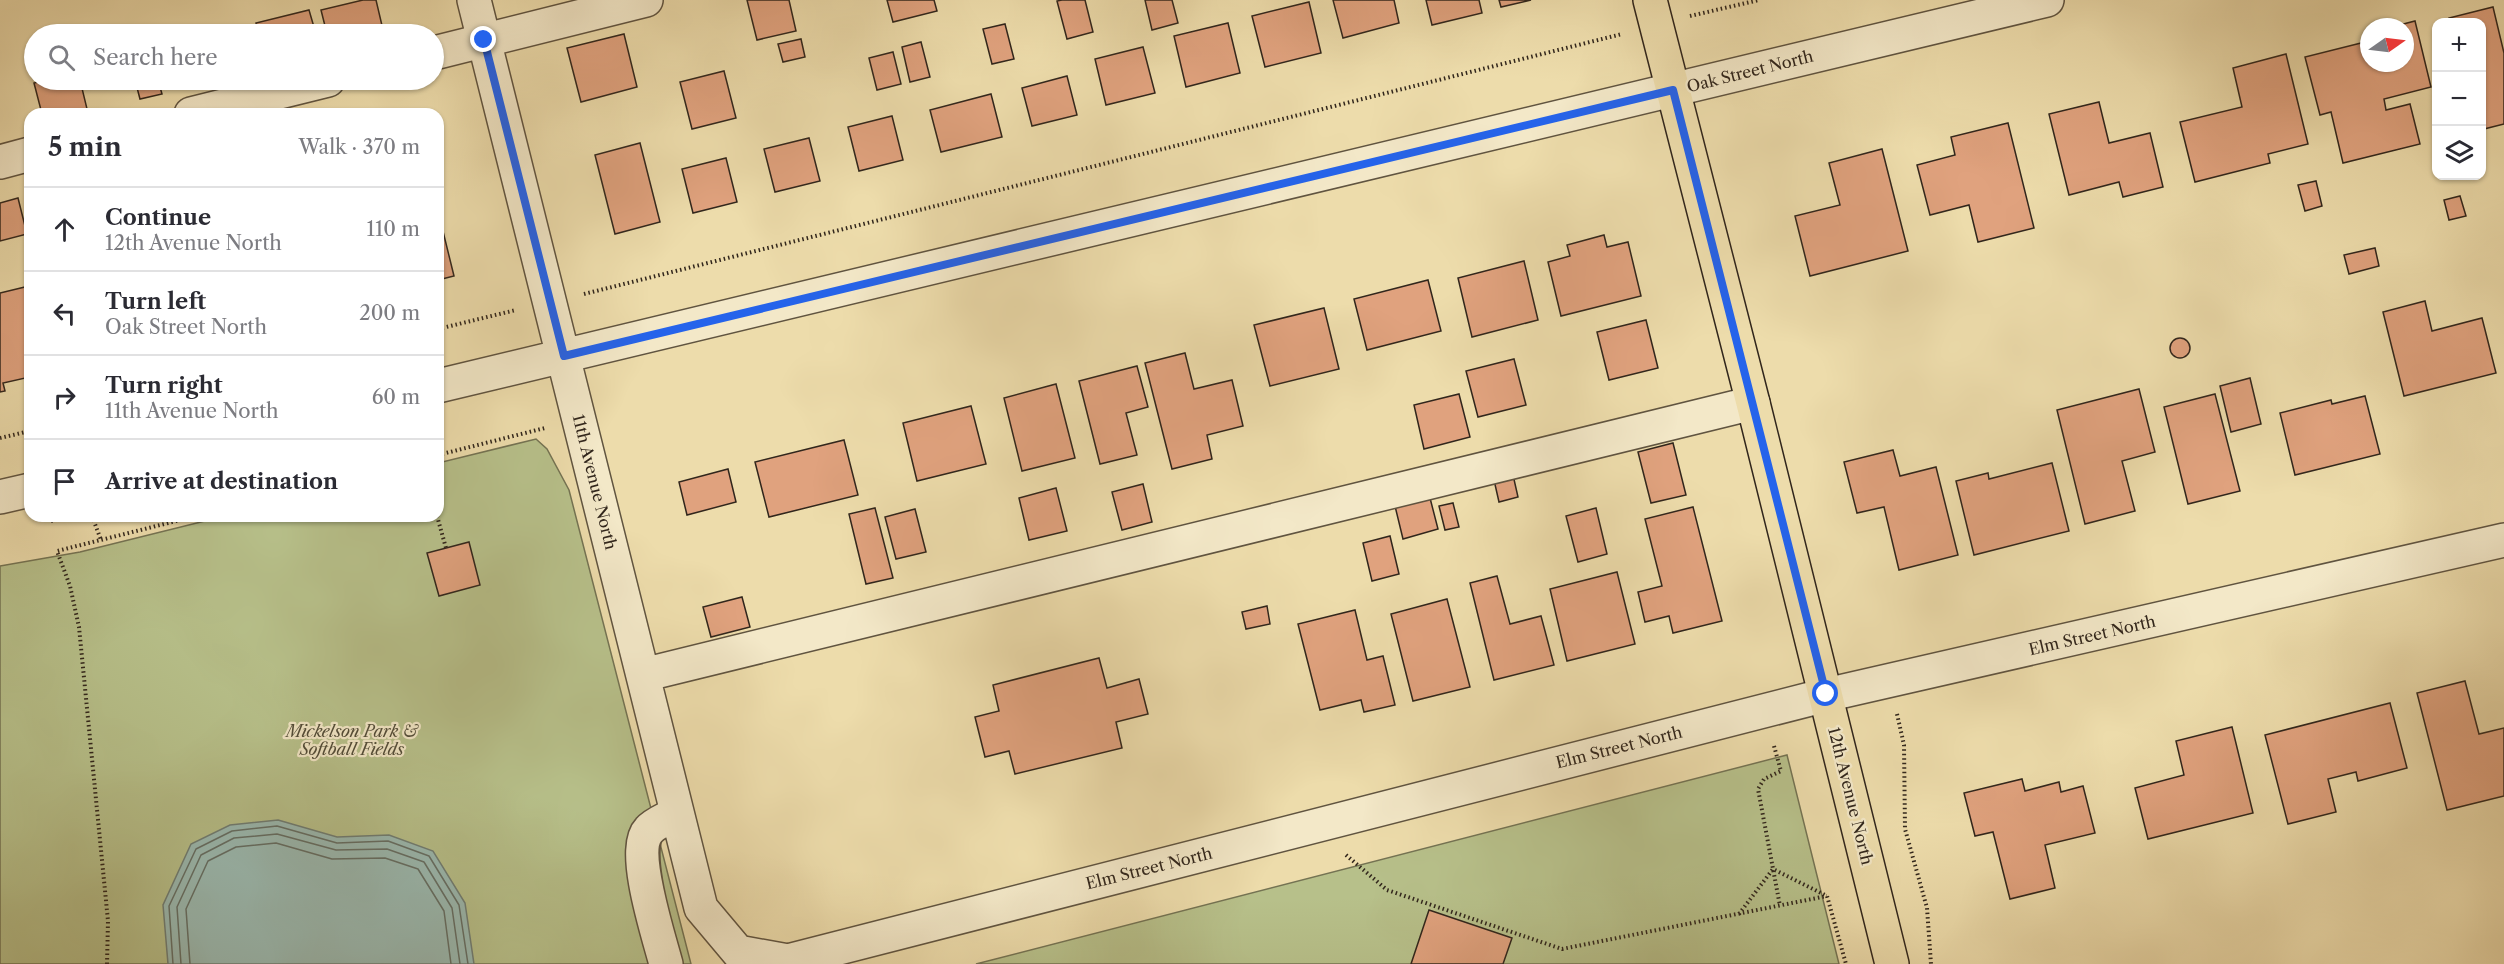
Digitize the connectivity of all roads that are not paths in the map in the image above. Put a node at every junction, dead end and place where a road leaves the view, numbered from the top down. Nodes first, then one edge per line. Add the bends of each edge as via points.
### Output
1 (474, 0) edge
2 (646, 0) edge
3 (2047, 0) edge
4 (1653, 13) edge
5 (484, 40) junction
6 (444, 50) edge
7 (288, 90) edge
8 (1673, 90) junction
9 (215, 108) edge
10 (24, 156) edge
11 (0, 162) edge
12 (564, 356) junction
13 (444, 385) edge
14 (1753, 403) junction
15 (24, 491) edge
16 (0, 497) edge
17 (2504, 540) edge
18 (643, 675) junction
19 (1826, 694) junction
20 (677, 813) junction
21 (738, 952) joint
22 (666, 964) edge
23 (1892, 964) edge

1 - 5 street, 11th Avenue North
2 - 5 street
3 - 8 street, Oak Street North
4 - 8 main road, 12th Avenue North
5 - 6 street
5 - 12 street, 11th Avenue North
7 - 9 street
8 - 12 street, Oak Street North
8 - 14 main road, 12th Avenue North
10 - 11 street
12 - 13 street, Oak Street North
12 - 18 street, 11th Avenue North
14 - 18 street
14 - 19 main road, 12th Avenue North
15 - 16 street
17 - 19 street, Elm Street North
18 - 20 street, 11th Avenue North
19 - 21 street, Elm Street North via 788,961
19 - 23 main road, 12th Avenue North
20 - 21 street, 11th Avenue North via 701,908
20 - 22 street via 649,830 641,847 643,872

